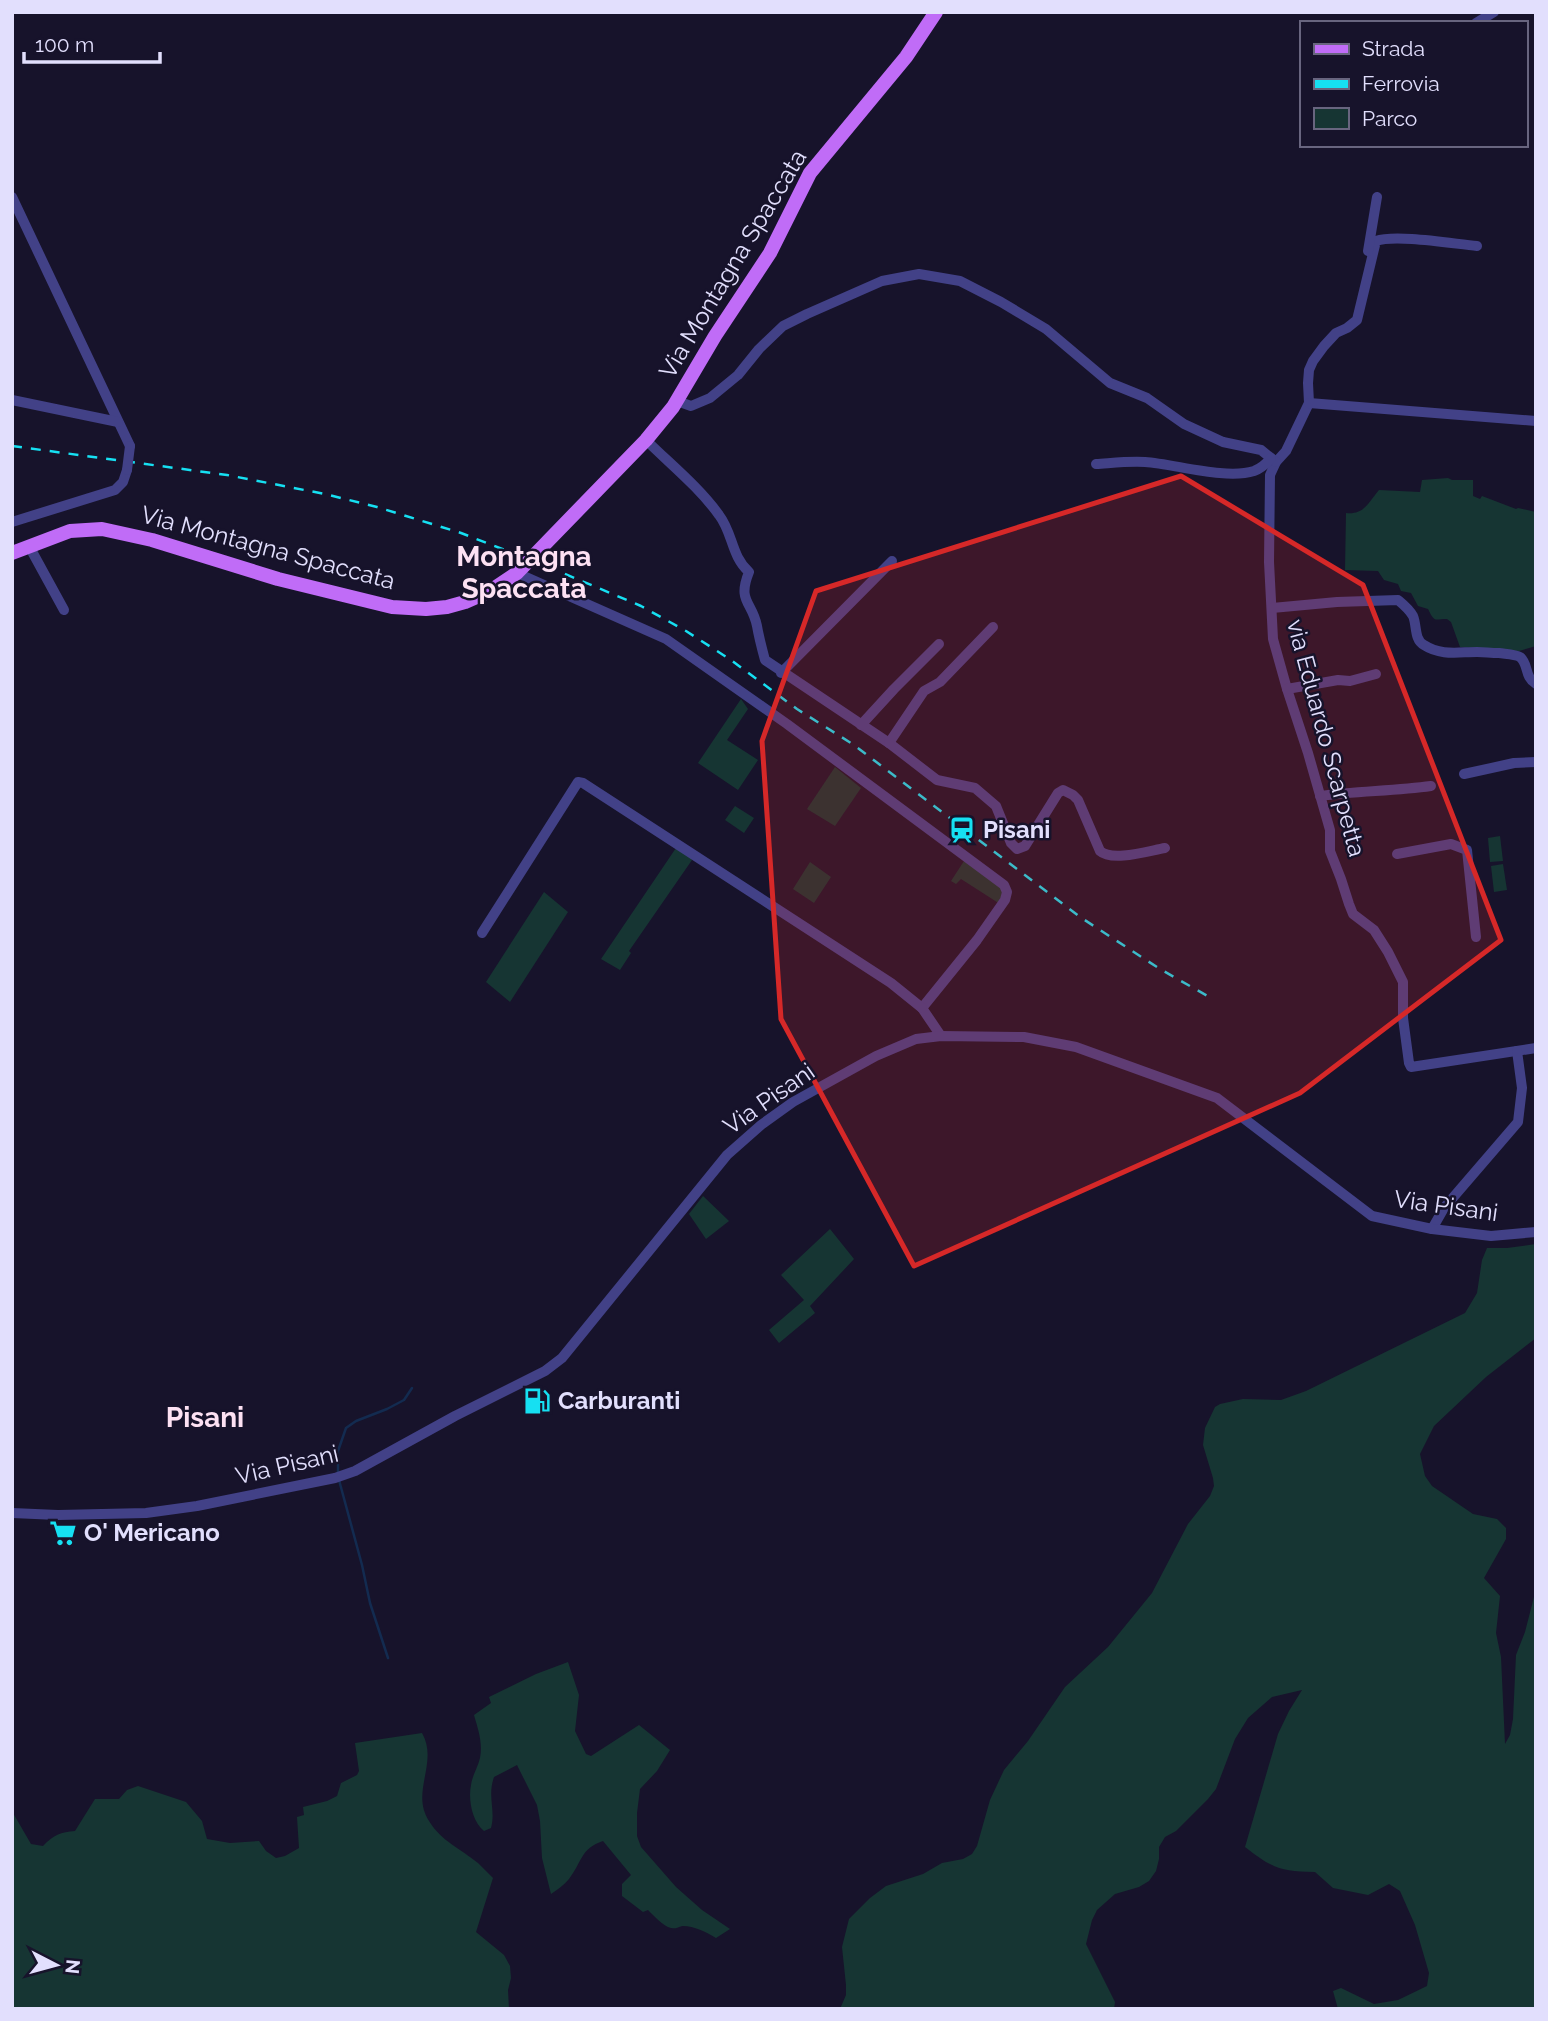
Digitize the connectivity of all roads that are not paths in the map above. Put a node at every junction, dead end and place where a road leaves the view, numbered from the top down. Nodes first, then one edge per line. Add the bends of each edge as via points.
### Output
1 (936, 12) edge
2 (12, 197) edge
3 (1377, 197) dead end
4 (1477, 246) dead end
5 (1347, 328) junction
6 (12, 400) edge
7 (677, 401) junction
8 (1309, 403) junction
9 (1536, 421) edge
10 (118, 422) junction
11 (646, 440) junction
12 (1273, 460) junction
13 (1096, 464) dead end
14 (12, 522) edge
15 (29, 546) junction
16 (12, 552) edge
17 (892, 561) dead end
18 (517, 573) junction
19 (1272, 607) junction
20 (64, 610) dead end
21 (993, 627) dead end
22 (939, 644) dead end
23 (781, 673) junction
24 (1376, 674) dead end
25 (1536, 684) edge
26 (1287, 689) junction
27 (861, 725) junction
28 (889, 743) junction
29 (1536, 762) edge
30 (1464, 774) dead end
31 (1431, 786) dead end
32 (1320, 796) junction
33 (1165, 848) dead end
34 (1397, 854) dead end
35 (482, 933) dead end
36 (1476, 937) dead end
37 (922, 1008) junction
38 (941, 1036) junction
39 (1536, 1048) edge
40 (1517, 1051) junction
41 (1432, 1229) junction
42 (1536, 1232) edge
43 (12, 1513) edge

1 - 7 main road, Via Montagna Spaccata via 906,57 810,173 770,253
2 - 10 street
3 - 5 street via 1361,284
4 - 5 street, via Eduardo Scarpetta via 1377,241 1357,320
5 - 8 street, via Eduardo Scarpetta via 1336,333 1313,361
6 - 10 street
7 - 11 main road, Via Montagna Spaccata
7 - 12 street via 691,406 710,398 783,326 882,281 919,274 960,281 1001,302 1046,328 1110,383 1146,398 1202,433 1255,447
8 - 9 street
8 - 12 street, via Eduardo Scarpetta via 1286,451
10 - 14 street, bridge via 130,442 123,482 115,489
11 - 18 main road, Via Montagna Spaccata
11 - 23 street via 725,524 737,559 749,572 743,590 765,660
12 - 13 street via 1244,473 1142,462
12 - 19 street, via Eduardo Scarpetta via 1269,506
15 - 16 main road, Via Montagna Spaccata
15 - 18 main road, Via Montagna Spaccata via 70,531 102,529 392,607 447,607 491,592
15 - 20 street
17 - 23 street
18 - 37 street via 666,639 1004,885 1003,903
19 - 25 street via 1398,600 1414,618 1419,641 1425,646 1443,653 1520,657 1528,678
19 - 26 street, via Eduardo Scarpetta via 1273,639
21 - 28 street via 940,682 924,691
22 - 27 street
23 - 27 street
24 - 26 street
26 - 32 street, via Eduardo Scarpetta
27 - 28 street
28 - 33 street via 937,780 975,788 996,806 1017,849 1025,846 1063,790 1078,800 1105,856
29 - 30 street
31 - 32 street
32 - 40 street, via Eduardo Scarpetta via 1330,830 1330,851 1353,914 1374,930 1403,982 1411,1067
34 - 36 street via 1451,844 1467,850
35 - 37 street via 578,782 891,983
37 - 38 street
38 - 41 street, Via Pisani via 1024,1037 1076,1047 1217,1098 1372,1216
38 - 43 street, Via Pisani via 916,1039 876,1056 761,1125 727,1155 601,1312 545,1371 341,1476 146,1513
39 - 40 street, via Eduardo Scarpetta
40 - 41 street via 1522,1088 1518,1122 1444,1208
41 - 42 street, Via Pisani via 1491,1236

